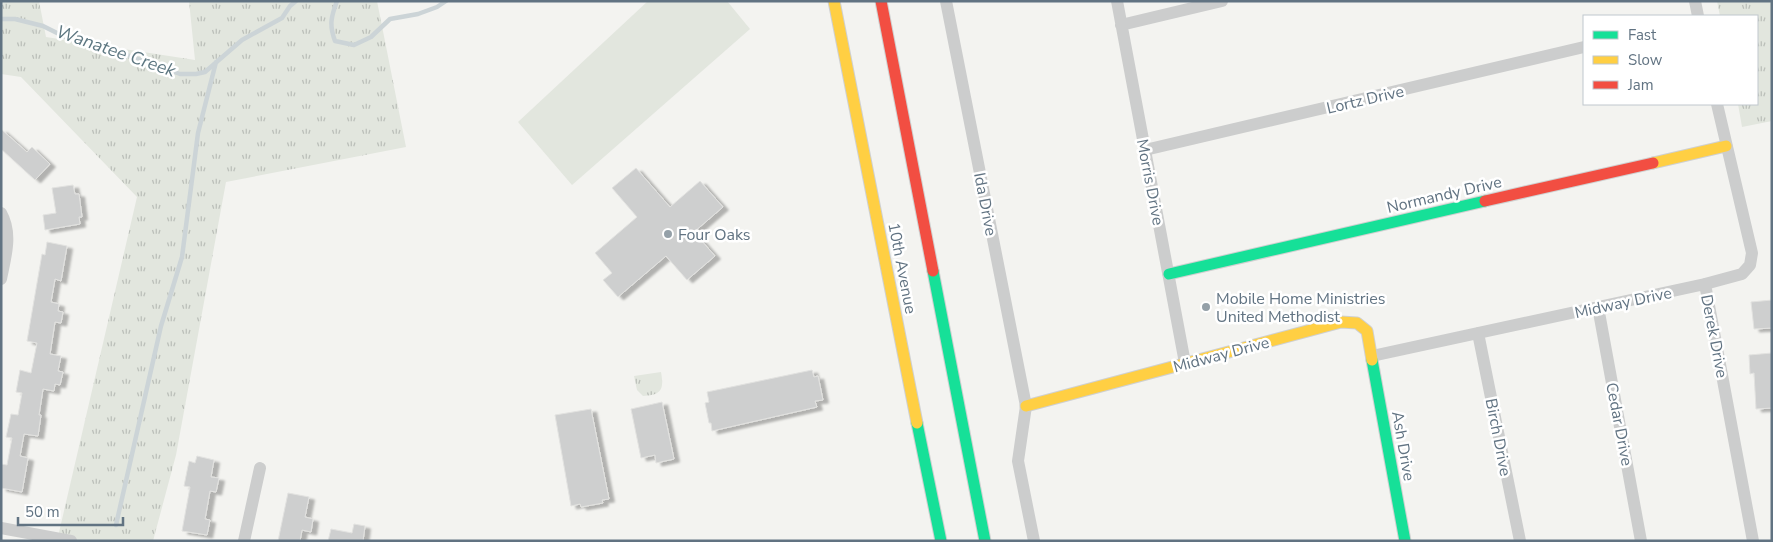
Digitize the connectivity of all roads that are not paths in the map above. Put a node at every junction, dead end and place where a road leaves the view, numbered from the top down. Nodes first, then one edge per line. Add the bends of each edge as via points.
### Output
1 (834, 1) edge
2 (881, 1) edge
3 (946, 1) edge
4 (1117, 1) edge
5 (1222, 1) edge
6 (1695, 1) edge
7 (1698, 15) edge
8 (1121, 25) junction
9 (1583, 47) edge
10 (1717, 105) edge
11 (1726, 146) junction
12 (1145, 150) junction
13 (1, 213) edge
14 (1169, 274) junction
15 (1, 279) edge
16 (1705, 284) junction
17 (1598, 307) junction
18 (1478, 333) junction
19 (1372, 356) junction
20 (1185, 363) junction
21 (1026, 406) junction
22 (260, 468) dead end
23 (1, 528) edge
24 (71, 541) edge
25 (244, 541) edge
26 (941, 541) edge
27 (985, 541) edge
28 (1034, 541) edge
29 (1405, 541) edge
30 (1520, 541) edge
31 (1641, 541) edge
32 (1753, 541) edge

1 - 26 street, 10th Avenue
2 - 27 street, 10th Avenue
3 - 21 street, Ida Drive
4 - 8 street, Morris Drive
5 - 8 street
6 - 7 street
8 - 12 street, Morris Drive
9 - 12 street, Lortz Drive
10 - 11 street, Derek Drive
11 - 14 street, Normandy Drive
11 - 16 street, Derek Drive via 1752,253 1750,264 1742,274
12 - 14 street, Morris Drive
13 - 15 street via 8,243
14 - 20 street, Morris Drive
16 - 17 street, Midway Drive
16 - 32 street, Derek Drive
17 - 18 street, Midway Drive
17 - 31 street, Cedar Drive
18 - 19 street, Midway Drive
18 - 30 street, Birch Drive
19 - 20 street, Midway Drive via 1367,331 1357,323 1341,322
19 - 29 street, Ash Drive
20 - 21 street, Midway Drive
21 - 28 street via 1018,461
22 - 25 street
23 - 24 street

